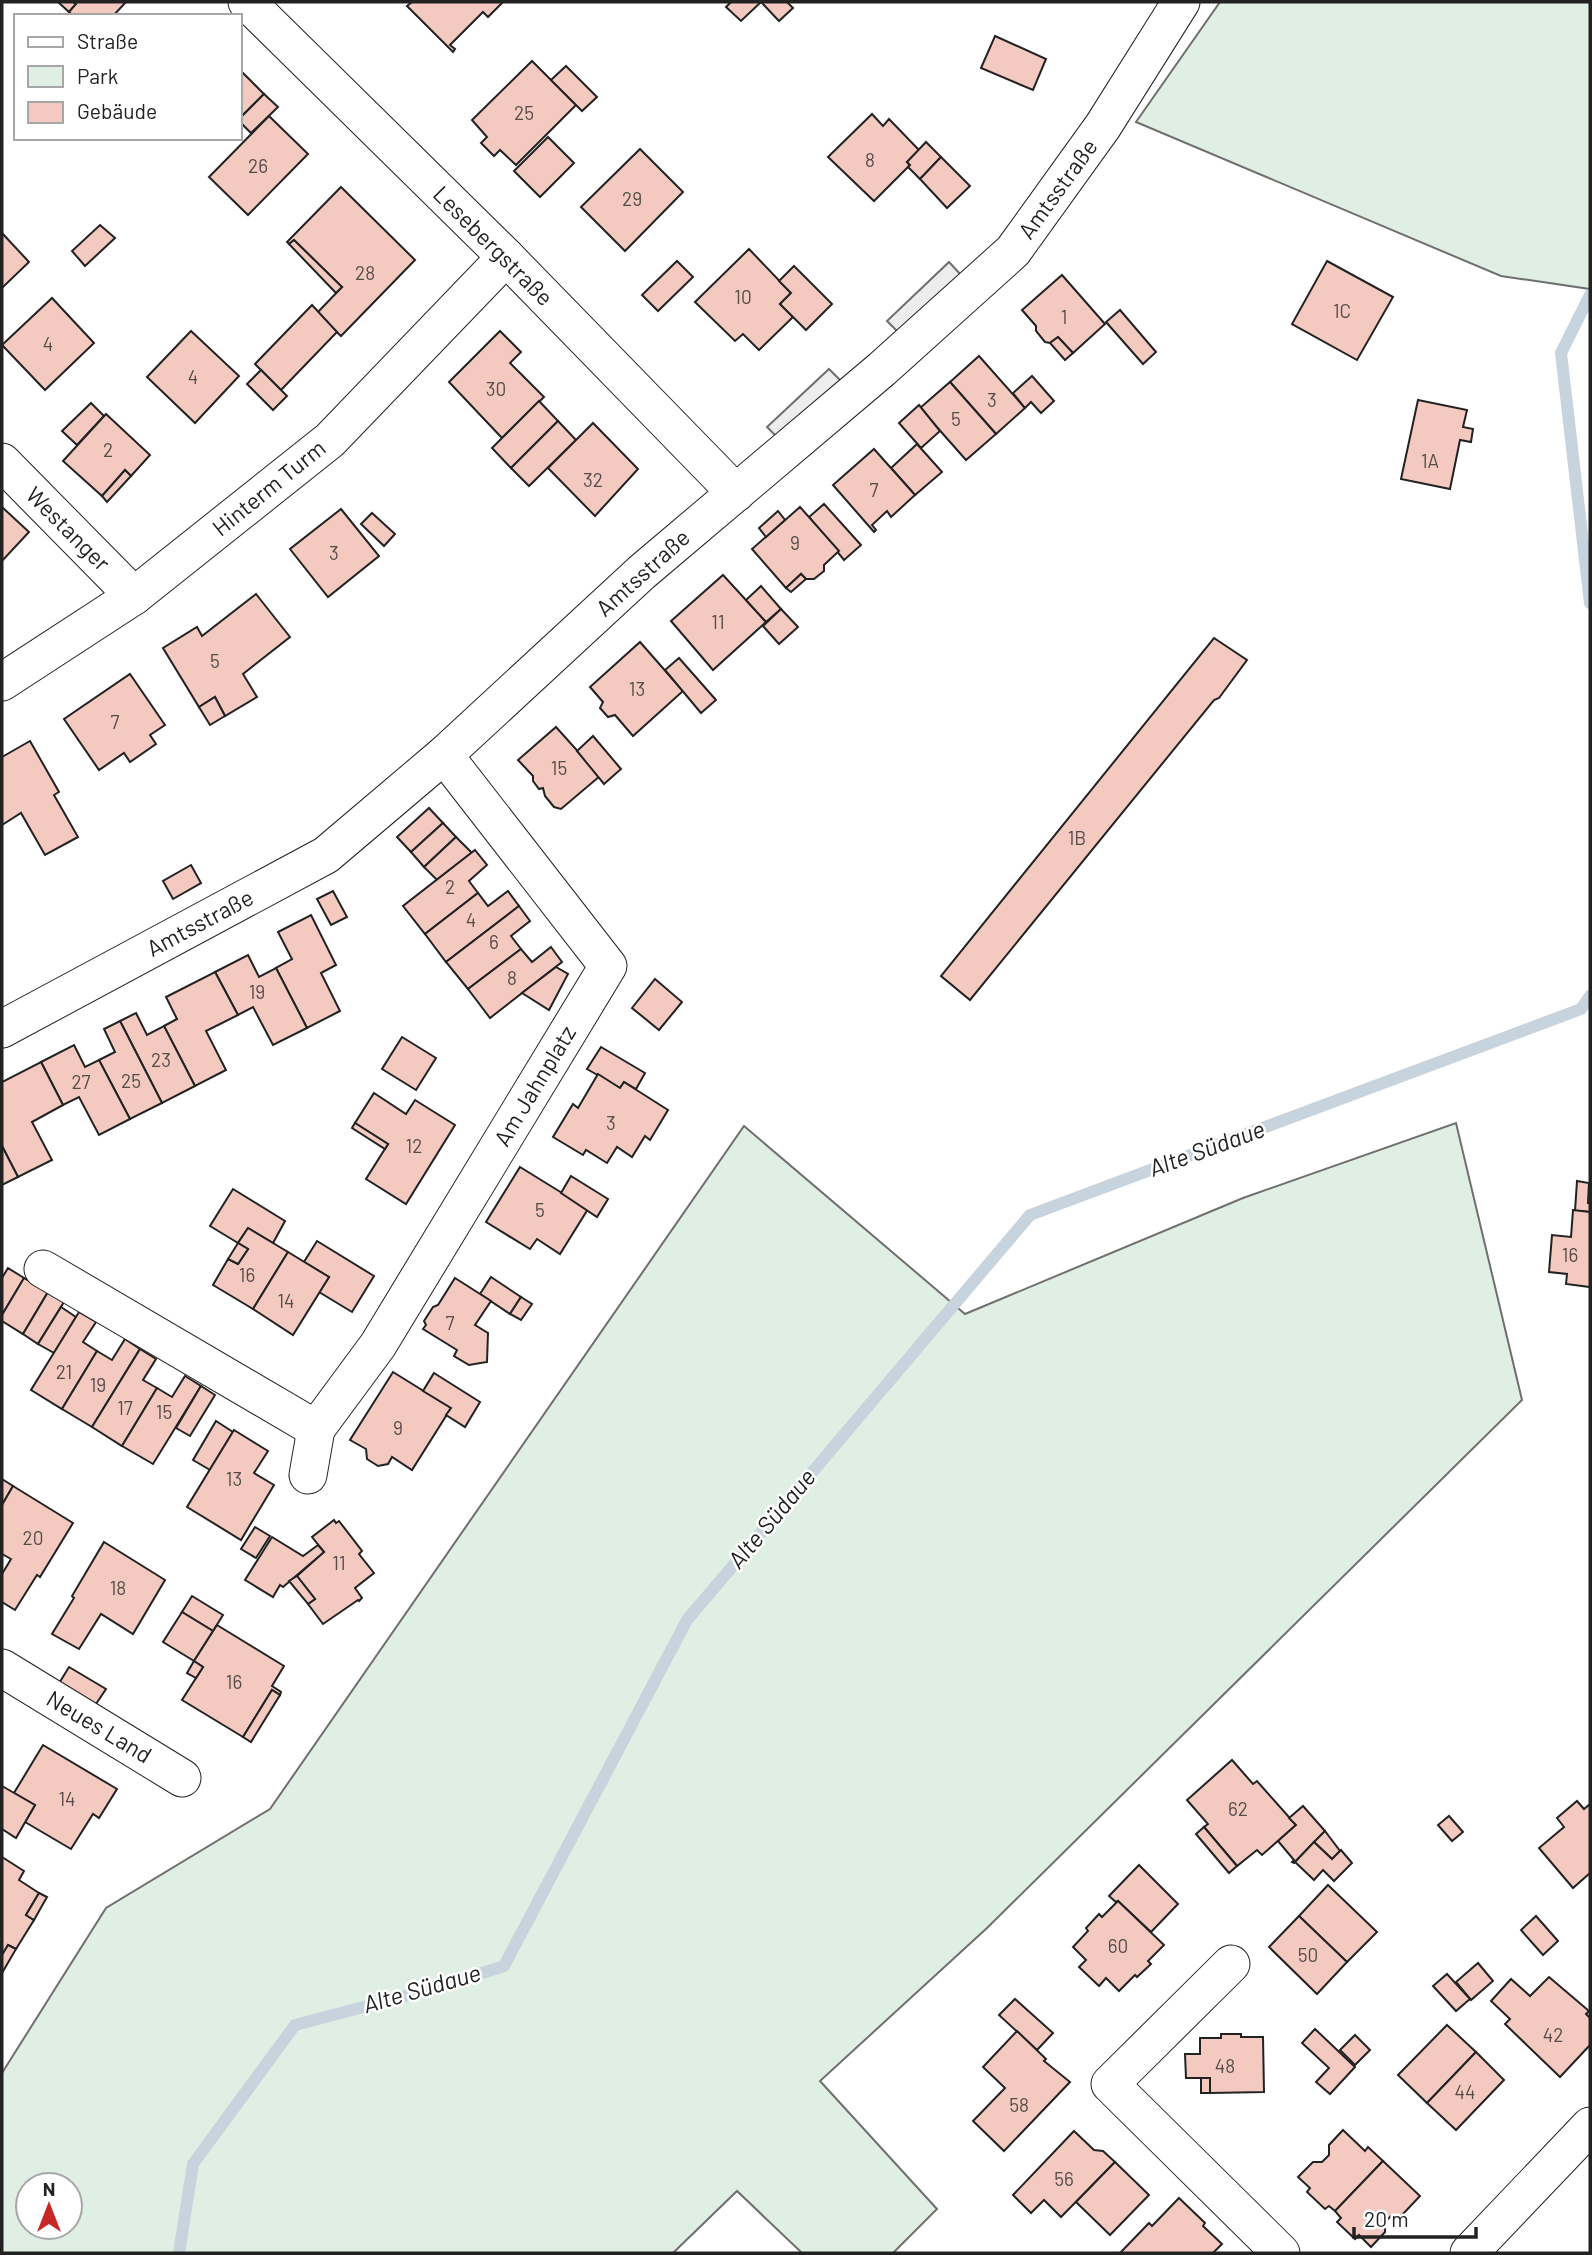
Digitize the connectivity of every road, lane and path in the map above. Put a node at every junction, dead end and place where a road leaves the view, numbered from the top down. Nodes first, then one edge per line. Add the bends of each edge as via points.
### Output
1 (247, 2) edge
2 (1181, 2) edge
3 (506, 257) junction
4 (2, 462) edge
5 (736, 493) junction
6 (134, 596) junction
7 (2, 682) edge
8 (444, 755) junction
9 (2, 1029) edge
10 (43, 1269) dead end
11 (316, 1429) junction
12 (308, 1475) dead end
13 (6, 1681) edge
14 (183, 1778) dead end
15 (1231, 1964) dead end
16 (1590, 2126) edge
17 (1281, 2253) edge
18 (1469, 2253) edge

1 - 3 street, Lesebergstraße
2 - 5 street, Amtsstraße via 1104,126 1013,251
3 - 5 street, Lesebergstraße
3 - 6 street, Hinterm Turm via 330,440
4 - 6 street, Westanger
5 - 8 street, Amtsstraße via 642,572
6 - 7 street, Hinterm Turm
8 - 9 street, Amtsstraße via 326,855
8 - 11 street, Am Jahnplatz via 608,966 378,1345
10 - 11 street
11 - 12 street, Am Jahnplatz
13 - 14 street, Neues Land
15 - 17 street via 1110,2084
16 - 18 street

